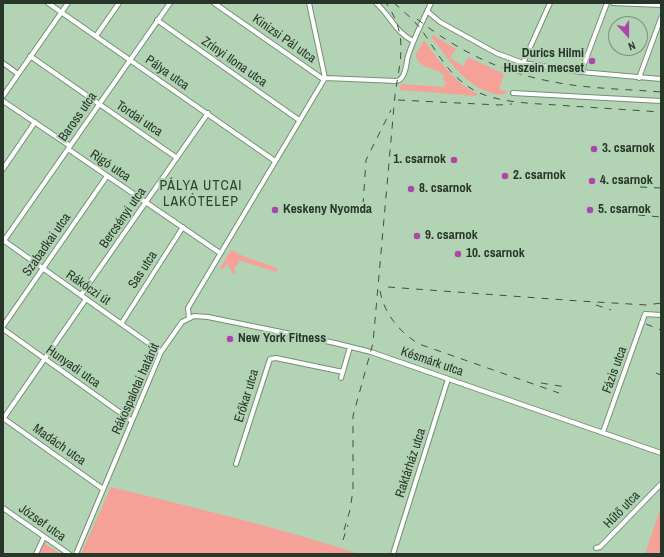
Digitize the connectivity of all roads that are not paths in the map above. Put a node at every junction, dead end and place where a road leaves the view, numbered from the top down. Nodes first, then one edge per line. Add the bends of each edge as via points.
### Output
1 (48, 3) edge
2 (68, 3) edge
3 (119, 3) edge
4 (170, 3) edge
5 (214, 3) edge
6 (309, 3) edge
7 (376, 3) edge
8 (431, 3) edge
9 (550, 3) edge
10 (606, 3) edge
11 (613, 3) edge
12 (661, 5) edge
13 (427, 11) junction
14 (61, 12) junction
15 (661, 18) edge
16 (157, 20) junction
17 (96, 36) junction
18 (413, 41) junction
19 (30, 56) junction
20 (130, 60) junction
21 (524, 63) junction
22 (3, 64) edge
23 (581, 72) junction
24 (18, 74) junction
25 (324, 78) junction
26 (639, 78) junction
27 (661, 79) edge
28 (513, 92) dead end
29 (3, 96) edge
30 (3, 101) edge
31 (661, 102) edge
32 (99, 104) junction
33 (208, 113) junction
34 (299, 120) junction
35 (35, 122) junction
36 (69, 147) junction
37 (177, 158) junction
38 (275, 161) junction
39 (3, 169) edge
40 (107, 176) junction
41 (146, 202) junction
42 (183, 227) junction
43 (3, 241) edge
44 (220, 253) junction
45 (43, 268) junction
46 (81, 295) junction
47 (86, 299) junction
48 (661, 315) edge
49 (189, 318) junction
50 (121, 324) junction
51 (3, 326) edge
52 (3, 329) edge
53 (350, 347) junction
54 (161, 352) junction
55 (44, 359) junction
56 (343, 372) junction
57 (341, 378) dead end
58 (448, 379) junction
59 (3, 419) edge
60 (132, 421) junction
61 (603, 432) junction
62 (660, 453) edge
63 (236, 464) dead end
64 (661, 484) edge
65 (103, 489) junction
66 (3, 508) edge
67 (44, 536) junction
68 (596, 548) dead end
69 (36, 554) edge
70 (69, 554) edge
71 (76, 554) edge
72 (393, 554) edge

1 - 14 street, Pálya utca
2 - 14 street
3 - 17 street
4 - 16 street, Baross utca
5 - 25 street, Kinizsi Pál utca
6 - 25 street
7 - 18 street via 386,12 400,33
8 - 13 street
9 - 21 street
10 - 23 street
11 - 12 street
13 - 18 street
13 - 21 street via 440,22 496,53
14 - 17 street, Pálya utca
14 - 19 street
15 - 26 street
16 - 20 street, Baross utca
16 - 34 street, Zrínyi Ilona utca
17 - 20 street, Pálya utca
18 - 25 street via 403,77 397,81
19 - 24 street
19 - 32 street, Tordai utca
20 - 32 street, Baross utca
20 - 33 street, Pálya utca
21 - 23 street
22 - 24 street
23 - 26 street
24 - 29 street
25 - 34 street
26 - 27 street
28 - 31 street
30 - 35 street, Rigó utca
32 - 36 street, Baross utca
32 - 37 street, Tordai utca
33 - 37 street, Bercsényi utca
33 - 38 street, Pálya utca
34 - 38 street
35 - 36 street, Rigó utca
35 - 39 street
36 - 40 street, Rigó utca
36 - 43 street, Baross utca
37 - 41 street, Bercsényi utca
38 - 44 street
40 - 41 street, Rigó utca
40 - 45 street, Szabadkai utca
41 - 42 street, Rigó utca
41 - 46 street, Bercsényi utca
42 - 44 street, Rigó utca
42 - 50 street, Sas utca
43 - 45 street, Rákóczi út
44 - 49 street via 188,308
45 - 46 street, Rákóczi út
45 - 51 street, Szabadkai utca
46 - 47 street, Rákóczi út
47 - 50 street, Rákóczi út
47 - 55 street
48 - 61 street, Fázis utca via 645,314
49 - 53 street, Késmárk utca via 208,317
49 - 54 street, Rákospalotai határút via 178,326
50 - 54 street, Rákóczi út
52 - 55 street, Hunyadi utca
53 - 56 street
53 - 58 street, Késmárk utca
54 - 60 street, Rákospalotai határút
55 - 59 street
55 - 60 street, Hunyadi utca
56 - 57 street
56 - 63 street, Erőkar utca via 276,358 270,359
58 - 61 street, Késmárk utca
58 - 72 street, Raktárház utca
59 - 65 street, Madách utca
60 - 65 street, Rákospalotai határút
61 - 62 street, Késmárk utca
64 - 68 street, Hűtő utca via 600,547
65 - 71 street, Rákospalotai határút
66 - 67 street, József utca
67 - 69 street
67 - 70 street, József utca

